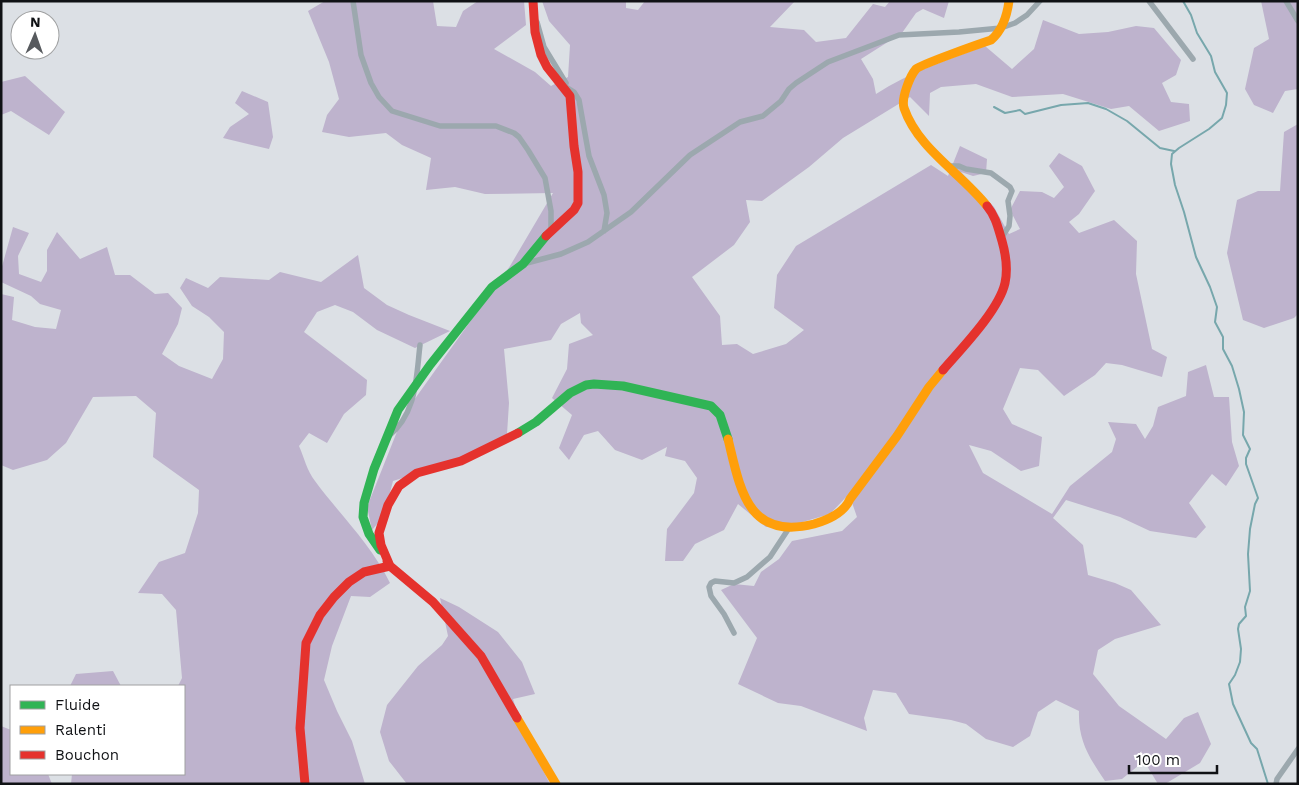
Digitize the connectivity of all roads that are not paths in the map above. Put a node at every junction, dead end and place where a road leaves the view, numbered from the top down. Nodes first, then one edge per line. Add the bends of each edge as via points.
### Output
1 (353, 1) edge
2 (533, 1) edge
3 (1010, 1) edge
4 (1040, 1) edge
5 (1149, 1) edge
6 (1286, 1) edge
7 (1298, 21) edge
8 (1001, 28) junction
9 (1194, 59) dead end
10 (567, 87) junction
11 (947, 166) junction
12 (604, 231) junction
13 (551, 232) junction
14 (1002, 238) junction
15 (523, 264) junction
16 (420, 345) dead end
17 (414, 388) junction
18 (790, 528) junction
19 (390, 566) junction
20 (734, 633) dead end
21 (1298, 749) edge
22 (305, 784) edge
23 (556, 784) edge
24 (1276, 784) edge

1 - 13 street via 361,56 370,84 379,97 392,111 440,126 496,126 514,133 547,183
2 - 10 street via 540,53 544,63
3 - 8 street
4 - 8 street via 1027,15
5 - 9 street
6 - 7 street
8 - 11 street via 998,35 985,44 917,68 906,87 903,106 908,117 915,130
8 - 12 street via 899,35 828,62 796,83 763,116 740,122 690,156 631,212
10 - 12 street via 579,100 589,156 604,195 607,213
10 - 13 street via 578,172 578,203
11 - 14 street via 988,206
11 - 14 street via 991,173 1010,187 1009,226
12 - 15 street via 561,254
13 - 15 street
14 - 18 street via 1007,264 1005,284 990,314 929,386 845,508 812,525
15 - 17 street via 492,287
16 - 17 street
17 - 19 street via 398,410 364,503 363,517 369,534
18 - 19 street via 761,518 747,503 716,408 623,387 594,384 567,394 536,423 484,451 406,479 391,497 380,527 379,541
18 - 20 street via 770,557 747,577 734,583 710,583 711,596
19 - 22 street via 358,575 340,591 306,643 300,728
19 - 23 street via 433,602 481,656
21 - 24 street

